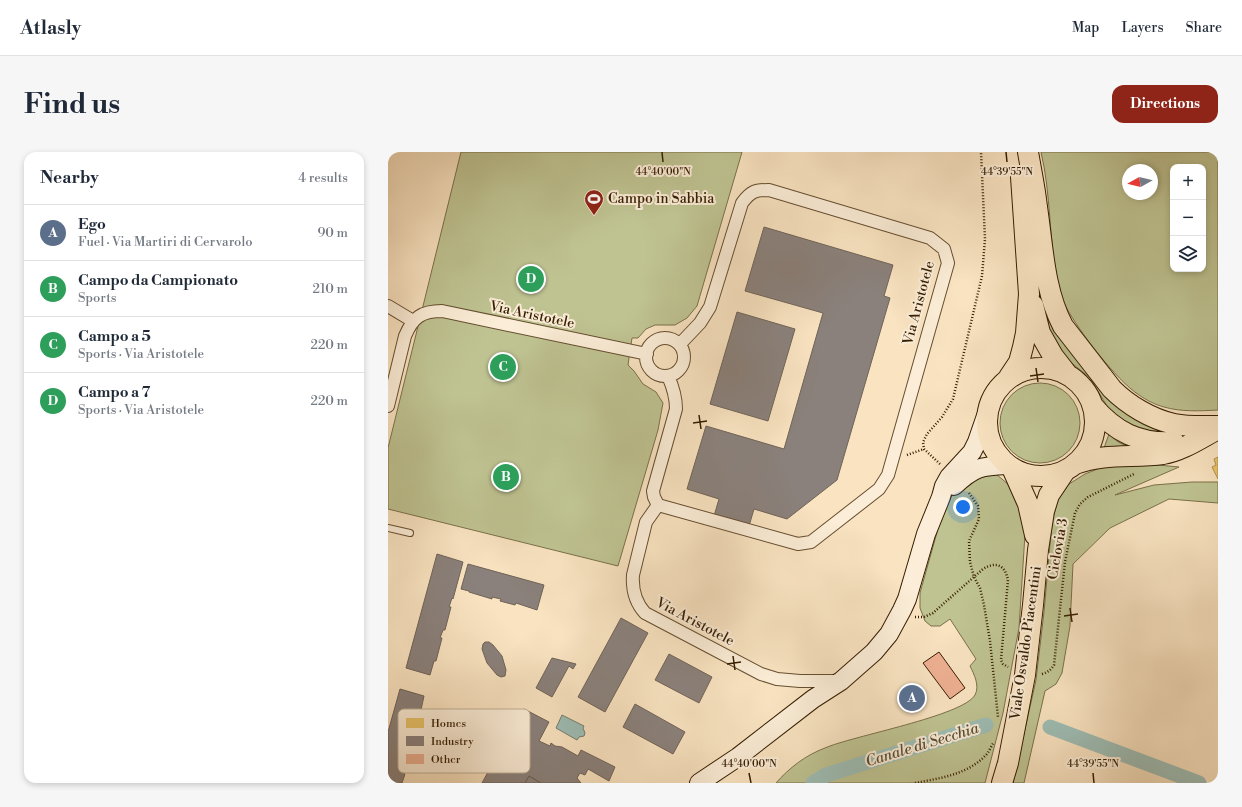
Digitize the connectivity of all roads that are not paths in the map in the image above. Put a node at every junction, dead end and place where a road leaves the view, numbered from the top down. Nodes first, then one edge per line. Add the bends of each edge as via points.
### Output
1 (1019, 152) edge
2 (1028, 152) edge
3 (1029, 294) junction
4 (388, 306) edge
5 (413, 321) junction
6 (680, 344) junction
7 (647, 354) junction
8 (1067, 374) junction
9 (668, 376) junction
10 (1010, 377) junction
11 (388, 406) edge
12 (1093, 406) junction
13 (987, 413) junction
14 (1218, 427) edge
15 (1198, 439) junction
16 (1010, 467) junction
17 (1070, 467) junction
18 (941, 497) junction
19 (658, 505) junction
20 (388, 528) edge
21 (410, 533) dead end
22 (1038, 550) junction
23 (841, 681) junction
24 (699, 783) edge
25 (1002, 783) edge

1 - 3 main road
2 - 14 main road via 1046,278 1052,302 1063,326 1120,398 1140,411 1173,424
3 - 8 main road via 1040,333
3 - 10 main road via 1023,347 1019,362
4 - 5 street
5 - 7 street, Via Aristotele via 424,313 442,311
5 - 11 street via 405,336
6 - 7 street via 675,340 663,338 652,344
6 - 9 street via 684,355 682,366
6 - 19 street, Via Aristotele via 700,323 710,307 742,202 754,191 769,190 930,238 944,249 948,263 888,474 879,489 812,542 805,544
7 - 9 street via 652,370 662,376
8 - 10 main road via 1044,367 1020,371
8 - 12 main road via 1083,387
9 - 19 street via 674,388 676,409 653,491
10 - 13 main road via 997,389
12 - 15 main road via 1109,423 1132,437 1165,443
12 - 17 main road via 1094,433 1087,450
13 - 16 main road via 986,425 990,442 999,457
13 - 18 main road via 974,447 949,477
14 - 15 main road
15 - 17 main road via 1164,454 1105,456
16 - 17 main road via 1025,474 1038,476 1057,474
16 - 18 main road via 979,468 972,471
16 - 22 main road, Viale Osvaldo Piacentini via 1028,504
17 - 22 main road, Viale Osvaldo Piacentini via 1049,495
18 - 23 main road via 926,534 909,592 889,634 874,652
19 - 23 street, Via Aristotele via 646,522 632,581 636,599 645,613 761,674 777,679
20 - 21 lane
22 - 25 main road, Viale Osvaldo Piacentini via 1025,675
23 - 24 main road

